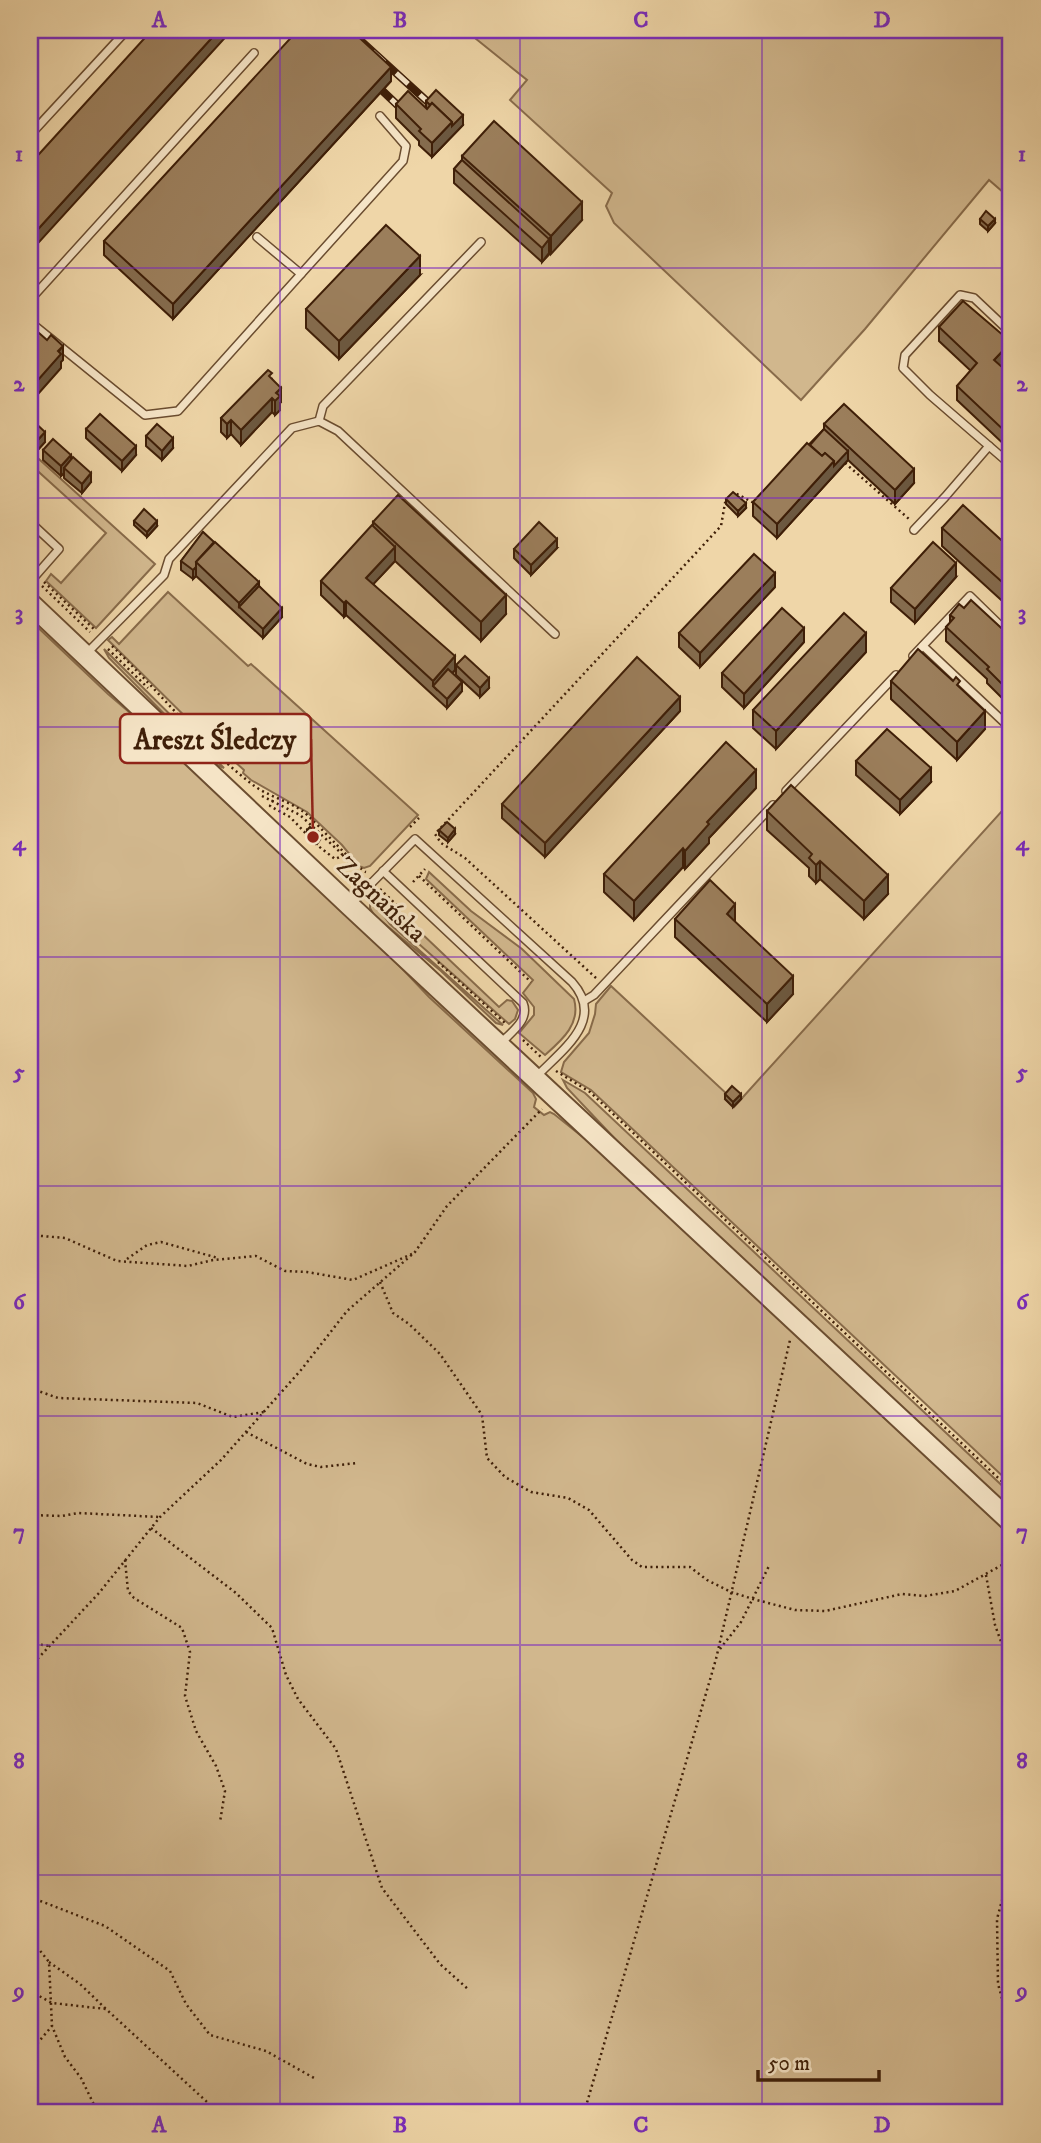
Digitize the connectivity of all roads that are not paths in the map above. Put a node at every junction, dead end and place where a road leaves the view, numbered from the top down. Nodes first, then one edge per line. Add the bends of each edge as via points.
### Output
1 (127, 30) edge
2 (254, 52) dead end
3 (380, 116) dead end
4 (30, 135) edge
5 (257, 237) dead end
6 (481, 242) dead end
7 (301, 274) junction
8 (30, 300) edge
9 (30, 321) edge
10 (1011, 333) edge
11 (319, 421) junction
12 (989, 446) junction
13 (1011, 465) edge
14 (30, 522) edge
15 (913, 525) road end
16 (30, 582) edge
17 (30, 603) edge
18 (555, 634) dead end
19 (1011, 635) edge
20 (923, 646) junction
21 (85, 655) junction
22 (1011, 722) edge
23 (383, 871) junction
24 (349, 905) junction
25 (584, 1001) junction
26 (509, 1039) junction
27 (536, 1077) junction
28 (1011, 1522) edge

1 - 4 lane
2 - 8 lane
3 - 7 lane via 406,146 403,160
5 - 7 lane
6 - 11 lane via 323,406
7 - 9 lane via 178,411 145,415
10 - 12 lane via 974,298 960,295 905,355 903,368
11 - 18 lane via 338,431
11 - 21 lane via 292,428 169,559 164,575
12 - 13 lane
12 - 15 lane via 945,497
14 - 16 lane via 59,549
17 - 21 street, Zagnańska
19 - 20 lane via 970,596
20 - 22 lane via 1008,726
20 - 25 lane
21 - 24 street, Zagnańska
23 - 24 lane
23 - 25 lane via 415,839 572,982
23 - 26 lane via 523,1003 524,1017
24 - 26 street, Zagnańska
25 - 27 lane via 585,1017 579,1030
26 - 27 street, Zagnańska
27 - 28 street, Zagnańska

